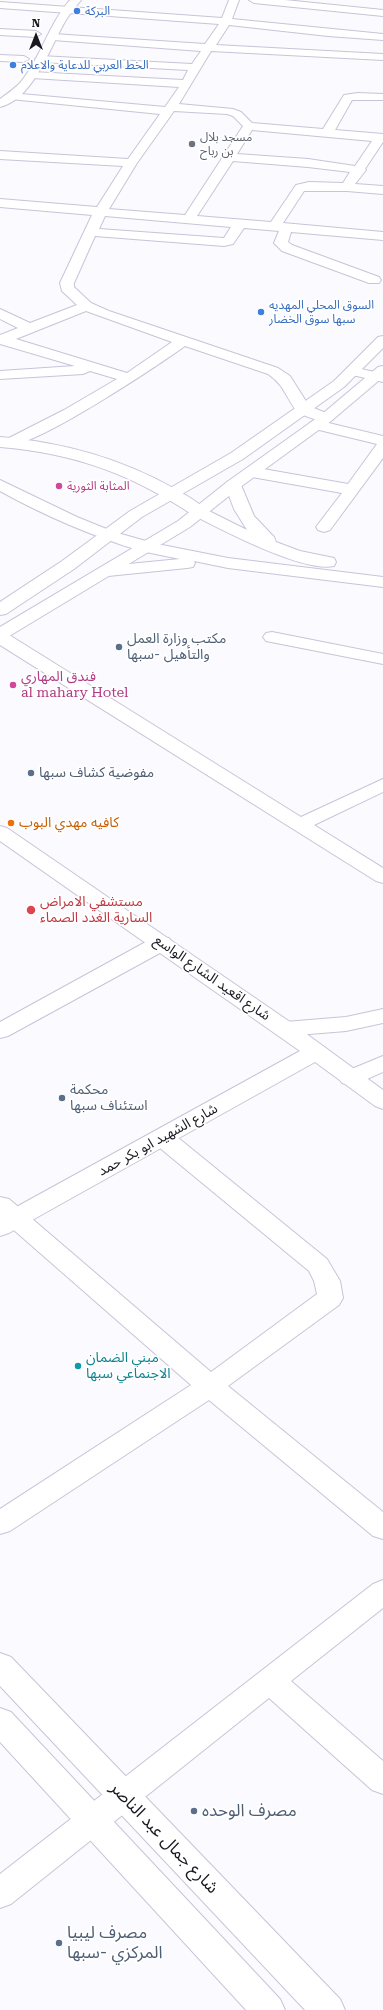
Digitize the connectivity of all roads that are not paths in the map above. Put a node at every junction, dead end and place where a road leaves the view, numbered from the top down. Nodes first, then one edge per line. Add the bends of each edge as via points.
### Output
1 (60, 0) edge
2 (76, 0) edge
3 (234, 0) edge
4 (254, 0) edge
5 (328, 4) edge
6 (0, 5) edge
7 (66, 10) junction
8 (383, 13) edge
9 (46, 17) junction
10 (226, 22) junction
11 (310, 31) junction
12 (0, 32) edge
13 (53, 36) junction
14 (383, 37) edge
15 (30, 47) junction
16 (209, 48) junction
17 (383, 57) edge
18 (0, 58) edge
19 (40, 59) junction
20 (18, 68) dead end
21 (195, 68) junction
22 (32, 74) junction
23 (187, 84) junction
24 (5, 91) edge
25 (383, 97) edge
26 (0, 104) edge
27 (170, 109) junction
28 (249, 126) junction
29 (327, 133) junction
30 (382, 137) edge
31 (0, 155) edge
32 (229, 157) junction
33 (131, 163) junction
34 (360, 170) junction
35 (347, 187) junction
36 (383, 190) edge
37 (0, 204) edge
38 (100, 212) junction
39 (189, 219) junction
40 (240, 224) junction
41 (280, 227) junction
42 (91, 232) junction
43 (383, 236) edge
44 (374, 280) dead end
45 (86, 306) junction
46 (0, 313) edge
47 (29, 328) junction
48 (0, 340) edge
49 (184, 340) junction
50 (383, 340) edge
51 (96, 370) junction
52 (353, 371) junction
53 (381, 375) edge
54 (0, 376) edge
55 (129, 378) junction
56 (303, 409) junction
57 (321, 422) junction
58 (383, 441) edge
59 (6, 442) edge
60 (383, 447) edge
61 (252, 472) junction
62 (0, 485) edge
63 (233, 486) junction
64 (353, 490) junction
65 (173, 494) junction
66 (199, 512) junction
67 (324, 527) dead end
68 (108, 536) junction
69 (147, 547) junction
70 (282, 551) junction
71 (228, 563) junction
72 (383, 569) edge
73 (108, 570) junction
74 (383, 582) edge
75 (0, 610) edge
76 (0, 636) edge
77 (272, 637) dead end
78 (383, 659) edge
79 (383, 785) edge
80 (299, 825) junction
81 (0, 832) edge
82 (383, 877) edge
83 (161, 943) junction
84 (383, 1016) edge
85 (286, 1029) junction
86 (0, 1031) edge
87 (316, 1052) junction
88 (383, 1063) edge
89 (350, 1078) junction
90 (383, 1101) edge
91 (163, 1138) junction
92 (5, 1216) edge
93 (210, 1386) junction
94 (0, 1523) edge
95 (383, 1528) edge
96 (383, 1592) edge
97 (0, 1666) edge
98 (269, 1680) junction
99 (0, 1722) edge
100 (383, 1780) edge
101 (125, 1797) junction
102 (93, 1822) junction
103 (0, 1893) edge
104 (268, 2010) edge
105 (328, 2010) edge

1 - 9 street
2 - 7 street
3 - 10 street
4 - 5 street
5 - 8 street
5 - 11 street
6 - 9 street
7 - 9 street
7 - 10 street
7 - 13 street
9 - 15 street
10 - 11 street
10 - 16 street
11 - 14 street
12 - 15 street
13 - 16 street
13 - 19 street
15 - 18 street
15 - 20 street
16 - 17 street
16 - 21 street
19 - 21 street
19 - 22 street
21 - 23 street
22 - 23 street
22 - 24 street via 24,86
23 - 27 street
24 - 26 street
24 - 27 street
25 - 29 street via 348,97
27 - 28 street via 229,111 237,114
27 - 33 street
28 - 29 street
28 - 32 street
29 - 30 street
30 - 34 street
31 - 33 street
32 - 34 street
32 - 39 street
33 - 38 street
34 - 35 street
35 - 36 street
35 - 41 street via 300,188
37 - 38 street
38 - 39 street
38 - 42 street
39 - 40 street
40 - 41 street
40 - 42 street via 228,241 224,242
41 - 43 street
41 - 44 street via 281,243 287,248
42 - 45 street via 66,283 71,294
45 - 47 street
45 - 49 street
46 - 47 street
47 - 48 street
48 - 51 street
49 - 55 street
49 - 56 street via 273,371 285,379
50 - 52 street
51 - 54 street
51 - 55 street
52 - 53 street
52 - 56 street
53 - 57 street
55 - 59 street via 75,410
56 - 57 street
56 - 65 street via 236,456
57 - 58 street
57 - 61 street
59 - 65 street via 40,445 97,458 125,469
60 - 64 street via 370,477
61 - 63 street
61 - 64 street
62 - 68 street via 30,502
63 - 66 street
63 - 70 street via 250,525
64 - 67 street
65 - 66 street
65 - 68 street via 136,514
66 - 69 street
66 - 70 street via 240,534
68 - 69 street
68 - 75 street
69 - 71 street
69 - 73 street
70 - 72 street via 310,559
71 - 73 street via 176,564
71 - 74 street
73 - 76 street
76 - 80 street
77 - 78 street
79 - 80 street
80 - 82 street
81 - 83 street, شارع اقعيد الشارع الواسع
83 - 85 street, شارع اقعيد الشارع الواسع
83 - 86 street
84 - 85 street via 346,1024
85 - 87 street, شارع اقعيد الشارع الواسع
87 - 89 street, شارع اقعيد الشارع الواسع
87 - 91 street, شارع الشهيد ابو بكر حمد
88 - 89 street
89 - 90 street, شارع اقعيد الشارع الواسع
91 - 92 street, شارع الشهيد ابو بكر حمد
91 - 93 street via 318,1266 330,1286 330,1298
92 - 93 street
93 - 94 street
93 - 95 street
96 - 98 street
97 - 101 street, شارع جمال عبد الناصر
98 - 100 street
98 - 101 street
99 - 102 street
101 - 102 street
101 - 105 street, شارع جمال عبد الناصر
102 - 103 street
102 - 104 street

